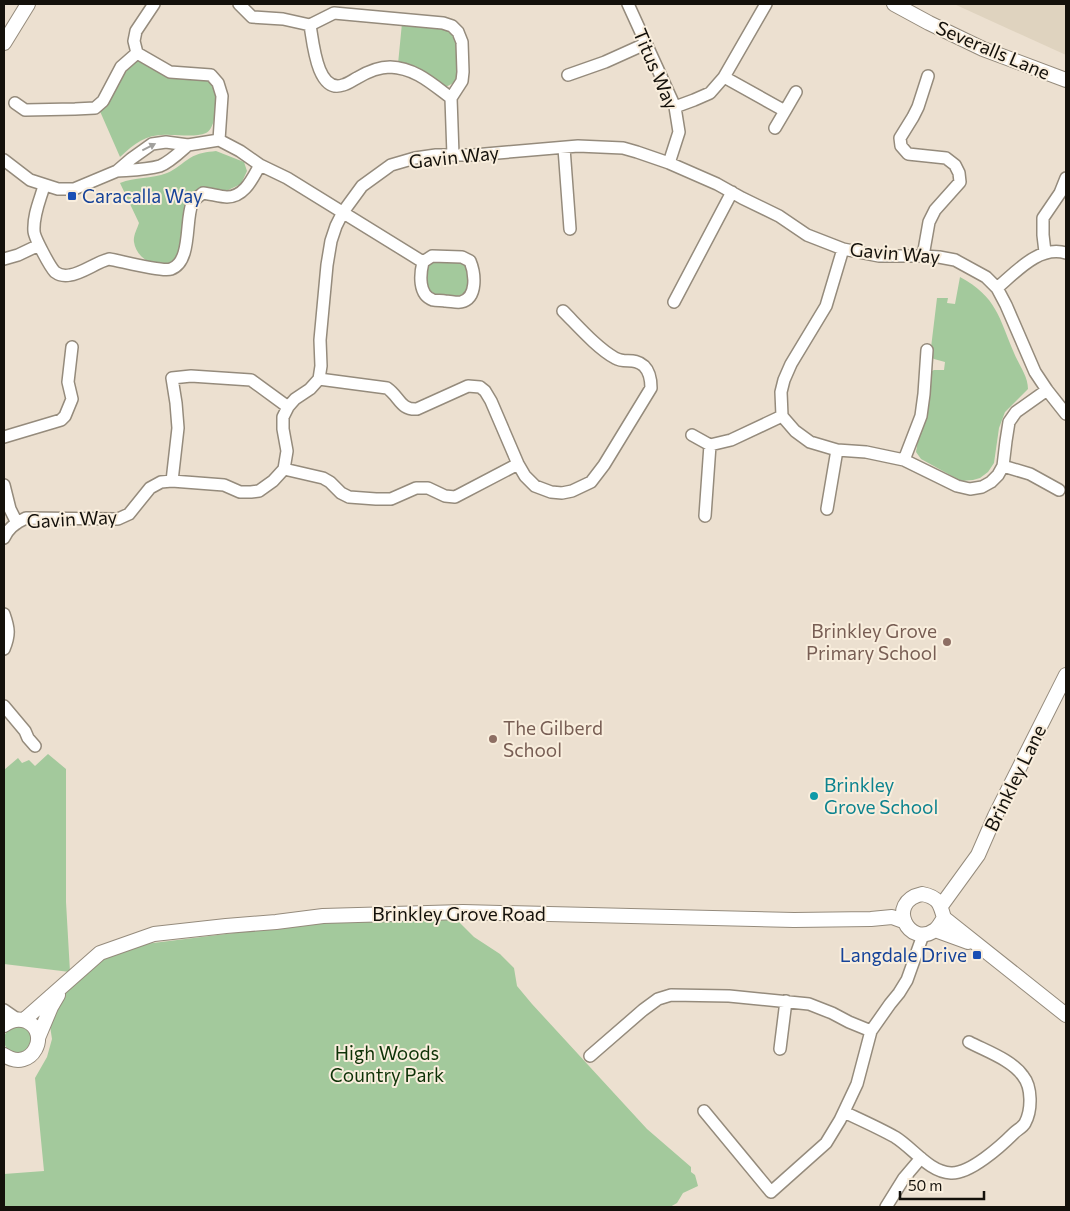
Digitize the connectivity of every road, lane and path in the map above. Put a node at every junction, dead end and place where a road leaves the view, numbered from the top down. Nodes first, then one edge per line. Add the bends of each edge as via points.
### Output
1 (28, 4) edge
2 (154, 4) edge
3 (239, 4) edge
4 (628, 4) edge
5 (766, 4) edge
6 (894, 4) edge
7 (310, 25) junction
8 (4, 43) edge
9 (646, 44) junction
10 (137, 53) junction
11 (568, 75) dead end
12 (928, 76) dead end
13 (724, 77) junction
14 (1066, 80) edge
15 (796, 92) dead end
16 (451, 98) junction
17 (15, 103) dead end
18 (675, 107) junction
19 (785, 111) junction
20 (775, 128) dead end
21 (219, 140) junction
22 (188, 145) junction
23 (564, 148) junction
24 (453, 155) junction
25 (4, 160) edge
26 (669, 163) junction
27 (260, 164) junction
28 (117, 171) junction
29 (1066, 178) edge
30 (44, 186) junction
31 (732, 192) junction
32 (343, 212) junction
33 (570, 229) dead end
34 (39, 246) junction
35 (843, 249) junction
36 (1045, 252) junction
37 (1066, 253) edge
38 (923, 256) junction
39 (4, 260) edge
40 (423, 262) junction
41 (997, 288) junction
42 (674, 302) dead end
43 (563, 311) dead end
44 (72, 347) dead end
45 (926, 350) dead end
46 (319, 379) junction
47 (1047, 390) junction
48 (288, 407) junction
49 (1066, 414) edge
50 (782, 416) junction
51 (692, 434) dead end
52 (4, 437) edge
53 (710, 445) junction
54 (837, 450) junction
55 (904, 460) junction
56 (518, 464) junction
57 (1003, 466) junction
58 (284, 469) junction
59 (172, 480) junction
60 (4, 485) edge
61 (1059, 490) dead end
62 (827, 509) dead end
63 (705, 516) dead end
64 (16, 523) junction
65 (4, 538) edge
66 (4, 614) edge
67 (4, 649) edge
68 (1066, 674) edge
69 (4, 706) edge
70 (28, 744) dead end
71 (904, 906) junction
72 (939, 907) junction
73 (871, 919) junction
74 (906, 925) junction
75 (929, 932) junction
76 (981, 946) junction
77 (915, 957) junction
78 (64, 985) junction
79 (786, 1001) junction
80 (4, 1010) edge
81 (1066, 1015) edge
82 (20, 1020) junction
83 (4, 1025) edge
84 (871, 1032) junction
85 (38, 1038) junction
86 (969, 1042) dead end
87 (780, 1049) dead end
88 (590, 1056) dead end
89 (5, 1058) edge
90 (704, 1111) dead end
91 (844, 1112) junction
92 (921, 1158) junction
93 (886, 1207) edge

1 - 8 street
2 - 10 street via 136,31
3 - 7 street via 252,16
4 - 9 street, Titus Way
5 - 13 street
6 - 14 street, Severalls Lane via 983,49
7 - 16 street via 319,70 328,83 343,86 377,68 404,68
7 - 16 street via 334,13 452,26 462,42 463,72 462,81
9 - 11 street
9 - 18 street, Titus Way
10 - 17 street via 121,67 103,101 95,108 25,110
10 - 21 street via 170,72 211,75 222,96
12 - 38 street via 918,107 900,138 901,146 908,154 946,158 960,173 960,182 935,210 929,222
13 - 18 street via 710,93
13 - 19 street
15 - 19 street
16 - 24 street
18 - 26 street, Titus Way via 679,132
19 - 20 street
21 - 22 street
21 - 27 street
22 - 28 street via 161,166
28 -> 22 street via 152,144
23 - 24 street, Gavin Way
23 - 26 street, Gavin Way via 623,148
23 - 33 street
24 - 32 street, Gavin Way via 414,158 391,165 362,186
25 - 30 street via 30,180
26 - 31 street, Gavin Way
27 - 32 street
27 - 34 street via 248,186 238,194 228,197 203,193 194,200 183,256 171,269 109,259 71,276 63,275 56,272
28 - 30 street via 74,189
29 - 36 street via 1043,218
30 - 34 street via 33,233
31 - 35 street, Gavin Way via 779,216 807,235
31 - 42 street
32 - 40 street
32 - 46 street, Gavin Way via 331,241 327,265
34 - 39 street
35 - 38 street, Gavin Way via 879,256
35 - 50 street via 826,306 784,380 780,392
36 - 37 street
36 - 41 street
38 - 41 street, Gavin Way via 955,260
40 - 40 street via 432,256 462,257 470,261 474,271 473,291 461,302 433,300 422,289
41 - 47 street, Gavin Way via 1035,372
43 - 56 street via 617,360 637,361 646,368 651,388 591,482 572,491 551,492 535,486
44 - 52 street via 68,382 72,400 65,416
45 - 55 street via 921,416
46 - 48 street
46 - 56 street via 387,388 409,410 468,386 480,387 491,401
47 - 49 street, Gavin Way
47 - 57 street via 1016,412 1009,422
48 - 58 street via 283,418 287,452
48 - 59 street via 251,380 172,378 178,428
50 - 53 street via 731,440
50 - 54 street via 795,432 810,442
51 - 53 street
53 - 63 street
54 - 55 street
54 - 62 street
55 - 57 street via 970,490 991,482
56 - 58 street via 455,497 428,488 416,488 391,499 349,496 323,478
57 - 61 street via 1030,474
58 - 59 street, Gavin Way via 259,491 251,492 240,492 224,485
59 - 64 street, Gavin Way via 150,488 129,514 118,519 26,518
60 - 64 street
64 - 65 street, Gavin Way
66 - 67 street via 8,625
68 - 72 street, Brinkley Lane via 978,855
69 - 70 street via 25,731
71 - 72 street via 908,900 922,894
71 - 73 street, Brinkley Grove Road via 889,909
71 - 74 street via 902,914
72 - 75 street
72 - 76 street
73 - 74 street, Brinkley Grove Road via 892,917
73 - 78 street, Brinkley Grove Road via 463,912 323,916 154,934 100,953
74 - 75 street via 914,933
74 - 77 street
75 - 76 street
75 - 77 street
76 - 81 street
77 - 84 street via 907,980
78 - 82 street, Brinkley Grove Road
78 - 85 street, Brinkley Grove Road
79 - 84 street via 809,1004
79 - 87 street
79 - 88 street via 671,995 658,999 643,1010
80 - 82 street
82 - 83 street, Brinkley Grove Road
82 - 85 street via 30,1024
84 - 91 street via 857,1084
85 - 89 street, Brinkley Grove Road via 38,1045 26,1059
86 - 92 street via 1012,1064 1024,1076 1030,1089 1030,1107 1025,1123 971,1168 954,1174 940,1171
90 - 91 street via 771,1192 826,1143
91 - 92 street via 893,1136
92 - 93 street

